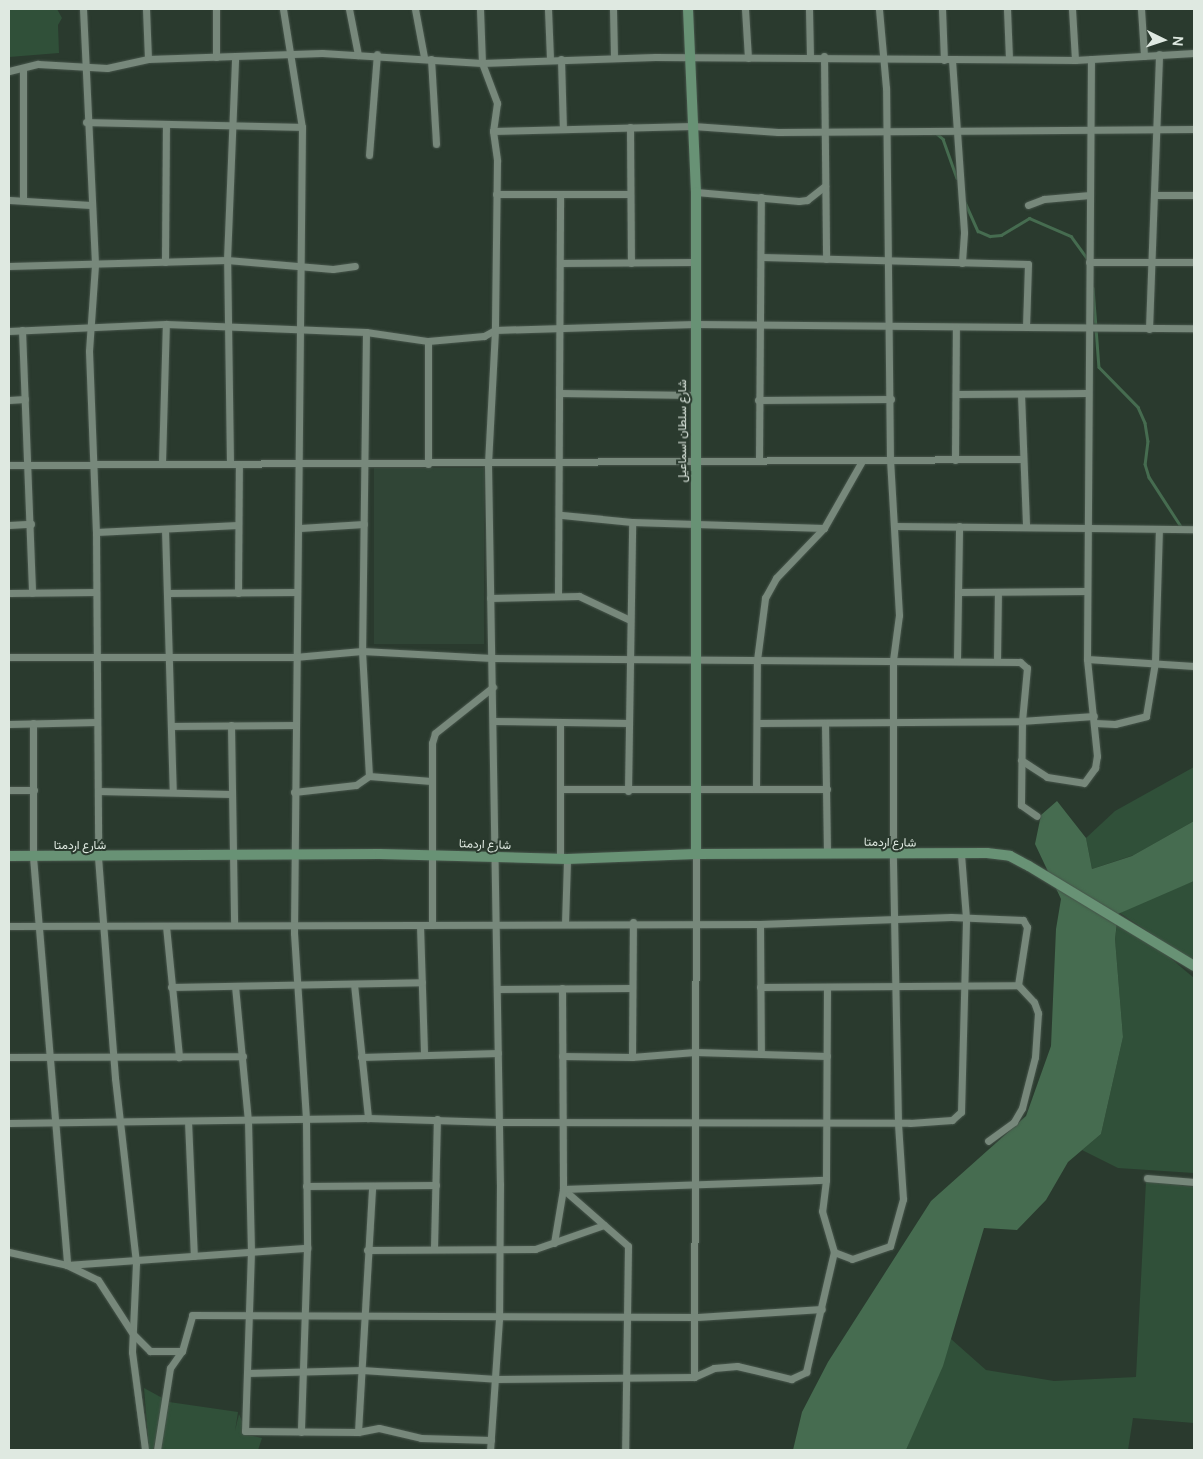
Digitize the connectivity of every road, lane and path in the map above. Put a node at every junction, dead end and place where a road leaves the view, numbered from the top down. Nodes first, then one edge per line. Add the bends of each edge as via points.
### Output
1 (83, 9) edge
2 (146, 9) edge
3 (216, 9) edge
4 (283, 9) edge
5 (349, 9) edge
6 (415, 9) edge
7 (480, 9) edge
8 (548, 9) edge
9 (613, 9) edge
10 (688, 9) edge
11 (745, 9) edge
12 (809, 9) edge
13 (879, 9) edge
14 (942, 9) edge
15 (1007, 9) edge
16 (1072, 9) edge
17 (1141, 9) edge
18 (1194, 53) edge
19 (292, 54) junction
20 (358, 54) junction
21 (377, 54) junction
22 (1159, 54) junction
23 (824, 56) junction
24 (1144, 56) junction
25 (216, 57) junction
26 (234, 57) junction
27 (810, 57) junction
28 (428, 58) junction
29 (614, 58) junction
30 (748, 58) junction
31 (883, 58) junction
32 (148, 59) junction
33 (550, 59) junction
34 (561, 59) junction
35 (692, 59) junction
36 (1009, 59) junction
37 (1091, 59) junction
38 (944, 60) junction
39 (952, 60) junction
40 (1075, 60) junction
41 (482, 63) junction
42 (86, 64) junction
43 (23, 69) junction
44 (9, 71) edge
45 (86, 122) junction
46 (166, 125) junction
47 (693, 126) junction
48 (302, 127) junction
49 (630, 127) junction
50 (231, 128) junction
51 (563, 129) junction
52 (1159, 129) junction
53 (1194, 129) edge
54 (887, 130) junction
55 (954, 130) junction
56 (493, 131) junction
57 (826, 132) junction
58 (1090, 132) junction
59 (436, 144) dead end
60 (369, 155) dead end
61 (825, 186) junction
62 (696, 192) junction
63 (496, 194) junction
64 (560, 194) junction
65 (630, 194) junction
66 (1090, 194) junction
67 (1154, 195) junction
68 (1194, 195) edge
69 (761, 197) junction
70 (9, 200) edge
71 (23, 200) junction
72 (90, 205) junction
73 (1028, 205) dead end
74 (762, 257) junction
75 (826, 259) junction
76 (227, 260) junction
77 (165, 262) junction
78 (694, 262) junction
79 (890, 262) junction
80 (1089, 262) junction
81 (1151, 262) junction
82 (1194, 262) edge
83 (560, 263) junction
84 (631, 263) junction
85 (962, 263) junction
86 (303, 264) junction
87 (95, 265) junction
88 (9, 266) edge
89 (355, 266) dead end
90 (166, 324) junction
91 (694, 324) junction
92 (760, 324) junction
93 (92, 326) junction
94 (227, 326) junction
95 (891, 327) junction
96 (956, 327) junction
97 (1026, 327) junction
98 (1089, 327) junction
99 (560, 328) junction
100 (1194, 328) edge
101 (1149, 329) junction
102 (22, 330) junction
103 (494, 330) junction
104 (9, 331) edge
105 (301, 332) junction
106 (366, 332) junction
107 (428, 341) junction
108 (560, 394) junction
109 (956, 394) junction
110 (1021, 394) junction
111 (1086, 394) junction
112 (694, 395) junction
113 (25, 399) junction
114 (891, 399) junction
115 (9, 400) edge
116 (758, 400) junction
117 (1023, 459) junction
118 (955, 460) junction
119 (694, 461) junction
120 (758, 461) junction
121 (862, 461) junction
122 (890, 461) junction
123 (162, 463) junction
124 (364, 463) junction
125 (561, 463) junction
126 (94, 464) junction
127 (230, 464) junction
128 (239, 464) junction
129 (299, 464) junction
130 (428, 464) junction
131 (488, 464) junction
132 (9, 465) edge
133 (28, 465) junction
134 (562, 515) junction
135 (632, 522) junction
136 (694, 522) junction
137 (31, 524) junction
138 (364, 524) junction
139 (9, 525) edge
140 (1026, 525) junction
141 (238, 526) junction
142 (894, 526) junction
143 (959, 526) junction
144 (1089, 526) junction
145 (300, 528) junction
146 (824, 528) junction
147 (166, 529) junction
148 (1194, 529) edge
149 (1160, 531) junction
150 (96, 532) junction
151 (1086, 591) junction
152 (32, 592) junction
153 (96, 592) junction
154 (297, 592) junction
155 (958, 592) junction
156 (998, 592) junction
157 (9, 593) edge
158 (167, 593) junction
159 (238, 593) junction
160 (558, 595) junction
161 (490, 598) junction
162 (630, 620) junction
163 (362, 651) junction
164 (9, 657) edge
165 (96, 657) junction
166 (169, 657) junction
167 (295, 657) junction
168 (492, 658) junction
169 (630, 658) junction
170 (695, 658) junction
171 (957, 659) junction
172 (1087, 659) junction
173 (757, 660) junction
174 (893, 660) junction
175 (997, 661) junction
176 (1154, 662) junction
177 (1194, 666) edge
178 (492, 687) junction
179 (893, 720) junction
180 (1095, 720) junction
181 (493, 721) junction
182 (97, 722) junction
183 (560, 722) junction
184 (758, 722) junction
185 (1022, 722) junction
186 (33, 723) junction
187 (629, 723) junction
188 (9, 724) edge
189 (825, 724) junction
190 (295, 725) junction
191 (171, 726) junction
192 (231, 726) junction
193 (1021, 760) junction
194 (369, 776) junction
195 (431, 781) junction
196 (560, 789) junction
197 (827, 789) junction
198 (9, 790) edge
199 (34, 790) junction
200 (756, 790) junction
201 (98, 791) junction
202 (628, 791) junction
203 (694, 791) junction
204 (173, 792) junction
205 (294, 792) junction
206 (231, 794) junction
207 (1037, 816) dead end
208 (294, 854) junction
209 (431, 854) junction
210 (696, 854) junction
211 (827, 854) junction
212 (893, 854) junction
213 (961, 855) junction
214 (9, 856) edge
215 (494, 856) junction
216 (32, 857) junction
217 (98, 857) junction
218 (231, 857) junction
219 (564, 859) junction
220 (966, 918) junction
221 (894, 921) junction
222 (633, 922) junction
223 (565, 924) junction
224 (697, 924) junction
225 (760, 924) junction
226 (234, 925) junction
227 (294, 925) junction
228 (420, 925) junction
229 (432, 925) junction
230 (496, 925) junction
231 (9, 926) edge
232 (38, 926) junction
233 (102, 926) junction
234 (166, 926) junction
235 (1194, 966) edge
236 (422, 982) junction
237 (354, 984) junction
238 (296, 985) junction
239 (1018, 985) junction
240 (235, 986) junction
241 (171, 987) junction
242 (760, 987) junction
243 (827, 987) junction
244 (895, 987) junction
245 (562, 988) junction
246 (632, 988) junction
247 (497, 989) junction
248 (964, 989) junction
249 (695, 1052) junction
250 (498, 1053) junction
251 (761, 1054) junction
252 (424, 1055) junction
253 (243, 1056) junction
254 (362, 1056) junction
255 (562, 1056) junction
256 (827, 1056) junction
257 (9, 1057) edge
258 (179, 1057) junction
259 (632, 1057) junction
260 (49, 1058) junction
261 (114, 1058) junction
262 (368, 1118) junction
263 (437, 1119) junction
264 (248, 1120) junction
265 (120, 1121) junction
266 (188, 1121) junction
267 (306, 1121) junction
268 (54, 1122) junction
269 (498, 1122) junction
270 (563, 1122) junction
271 (694, 1122) junction
272 (827, 1122) junction
273 (9, 1123) edge
274 (898, 1123) junction
275 (988, 1141) dead end
276 (1147, 1178) dead end
277 (826, 1180) junction
278 (1194, 1182) edge
279 (436, 1185) junction
280 (694, 1185) junction
281 (306, 1186) junction
282 (372, 1186) junction
283 (563, 1189) junction
284 (604, 1225) junction
285 (554, 1243) junction
286 (307, 1248) junction
287 (434, 1248) junction
288 (499, 1249) junction
289 (367, 1250) junction
290 (251, 1251) junction
291 (9, 1252) edge
292 (834, 1252) junction
293 (194, 1256) junction
294 (136, 1263) junction
295 (67, 1265) junction
296 (822, 1309) junction
297 (248, 1314) junction
298 (306, 1314) junction
299 (365, 1317) junction
300 (696, 1317) junction
301 (628, 1318) junction
302 (499, 1319) junction
303 (133, 1334) junction
304 (182, 1351) junction
305 (362, 1370) junction
306 (304, 1372) junction
307 (247, 1373) junction
308 (627, 1377) junction
309 (694, 1377) junction
310 (496, 1379) junction
311 (301, 1432) junction
312 (358, 1432) junction
313 (491, 1440) junction
314 (145, 1450) edge
315 (157, 1450) edge
316 (490, 1450) edge
317 (625, 1450) edge

1 - 42 street
2 - 32 street
3 - 25 street
4 - 19 street
5 - 20 street
6 - 28 street
7 - 41 street
8 - 33 street
9 - 29 street
10 - 35 main road, شارع سلطان اسماعيل
11 - 30 street
12 - 27 street
13 - 31 street
14 - 38 street
15 - 36 street
16 - 40 street
17 - 24 street
18 - 22 street
19 - 20 street
19 - 26 street
19 - 48 street
20 - 21 street
21 - 28 street
21 - 60 street
22 - 24 street
22 - 52 street
23 - 27 street
23 - 31 street
23 - 57 street
24 - 37 street
25 - 26 street
25 - 32 street
26 - 50 street
27 - 30 street
28 - 41 street
28 - 59 street
29 - 34 street
29 - 35 street
30 - 35 street
31 - 38 street
31 - 54 street
32 - 42 street via 107,68
33 - 34 street
33 - 41 street
34 - 51 street
35 - 47 main road, شارع سلطان اسماعيل
36 - 39 street
36 - 40 street
37 - 40 street
37 - 58 street
38 - 39 street
39 - 55 street
41 - 56 street via 497,103
42 - 43 street via 38,64
42 - 45 street
43 - 44 street
43 - 71 street
45 - 46 street
45 - 72 street
46 - 50 street
46 - 77 street
47 - 49 street
47 - 57 street
47 - 62 main road, شارع سلطان اسماعيل
48 - 50 street
48 - 86 street
49 - 51 street
49 - 65 street
50 - 76 street
51 - 56 street
52 - 53 street
52 - 58 street
52 - 67 street
54 - 55 street
54 - 57 street
54 - 79 street
55 - 58 street
55 - 85 street via 964,233
56 - 63 street
57 - 61 street
58 - 66 street
61 - 69 street via 807,200
61 - 75 street
62 - 69 street
62 - 78 main road, شارع سلطان اسماعيل
63 - 64 street
63 - 103 street
64 - 65 street
64 - 83 street
65 - 84 street
66 - 73 street via 1044,198
66 - 80 street
67 - 68 street
67 - 81 street
69 - 74 street
70 - 71 street
71 - 72 street
72 - 87 street
74 - 75 street
74 - 92 street
75 - 79 street
76 - 77 street
76 - 86 street
76 - 94 street
77 - 87 street
78 - 84 street
78 - 91 main road, شارع سلطان اسماعيل
79 - 85 street
79 - 95 street
80 - 81 street
80 - 98 street
81 - 82 street
81 - 101 street
83 - 84 street
83 - 99 street
85 - 97 street via 1028,264
86 - 89 street via 333,269
86 - 105 street
87 - 88 street
87 - 93 street
90 - 93 street
90 - 94 street
90 - 123 street
91 - 92 street
91 - 99 street
91 - 112 main road, شارع سلطان اسماعيل
92 - 95 street
92 - 116 street
93 - 102 street
93 - 126 street via 89,351
94 - 105 street
94 - 127 street
95 - 96 street
95 - 114 street
96 - 97 street
96 - 109 street
97 - 98 street
98 - 101 street
98 - 111 street
99 - 103 street
99 - 108 street
100 - 101 street
102 - 104 street
102 - 113 street
103 - 107 street via 484,336
103 - 131 street
105 - 106 street
105 - 129 street
106 - 107 street
106 - 124 street
107 - 130 street
108 - 112 street
108 - 125 street
109 - 110 street
109 - 118 street
110 - 111 street
110 - 117 street
111 - 144 street
112 - 119 main road, شارع سلطان اسماعيل
113 - 115 street
113 - 133 street
114 - 116 street
114 - 122 street
116 - 120 street
117 - 118 street
117 - 140 street
118 - 122 street
119 - 120 street
119 - 125 street
119 - 136 main road, شارع سلطان اسماعيل
120 - 121 street
121 - 122 street
121 - 146 street
122 - 142 street
123 - 126 street
123 - 127 street
124 - 129 street
124 - 130 street
124 - 138 street
125 - 131 street
125 - 134 street
126 - 133 street
126 - 150 street
127 - 128 street
128 - 129 street
128 - 141 street
129 - 145 street
130 - 131 street
131 - 161 street
132 - 133 street
133 - 137 street
134 - 135 street
134 - 160 street
135 - 136 street
135 - 162 street
136 - 146 street
136 - 170 main road, شارع سلطان اسماعيل
137 - 139 street
137 - 152 street
138 - 145 street
138 - 163 street
140 - 143 street
140 - 144 street
141 - 147 street
141 - 159 street
142 - 143 street
142 - 174 street via 899,615
143 - 155 street
144 - 149 street
144 - 151 street
145 - 154 street
146 - 173 street via 770,587 764,598
147 - 150 street
147 - 158 street
148 - 149 street
149 - 176 street
150 - 153 street
151 - 156 street
151 - 172 street
152 - 153 street
152 - 157 street
153 - 165 street
154 - 159 street
154 - 167 street
155 - 156 street
155 - 171 street
156 - 175 street
158 - 159 street
158 - 166 street
160 - 161 street
160 - 162 street via 592,600
161 - 168 street
162 - 169 street
163 - 167 street
163 - 168 street
163 - 194 street
164 - 165 street
165 - 166 street
165 - 182 street
166 - 167 street
166 - 191 street
167 - 190 street
168 - 169 street
168 - 178 street
169 - 170 street
169 - 187 street
170 - 173 street
170 - 203 main road, شارع سلطان اسماعيل
171 - 174 street
171 - 175 street
172 - 176 street
172 - 180 street
173 - 174 street
173 - 184 street
174 - 179 street
175 - 185 street via 1020,662 1027,668
176 - 177 street
176 - 180 street via 1146,716 1115,724
178 - 181 street
178 - 195 street via 435,733
179 - 185 street
179 - 189 street
179 - 212 street
180 - 185 street
180 - 193 street via 1096,768 1084,783 1047,777
181 - 183 street
181 - 215 street
182 - 186 street
182 - 201 street
183 - 187 street
183 - 196 street
184 - 189 street
184 - 200 street
185 - 193 street
186 - 188 street
186 - 199 street
187 - 202 street
189 - 197 street
190 - 192 street
190 - 205 street
191 - 192 street
191 - 204 street
192 - 206 street
193 - 207 street via 1021,805
194 - 195 street
194 - 205 street via 356,785
195 - 209 street
196 - 202 street
196 - 219 street
197 - 200 street
197 - 211 street
198 - 199 street
199 - 216 street
200 - 203 street
201 - 204 street
201 - 217 street
202 - 203 street
203 - 210 main road, شارع سلطان اسماعيل
204 - 206 street
205 - 208 street
206 - 218 street
208 - 209 main road, شارع اردمتا
208 - 218 main road, شارع اردمتا
208 - 227 street
209 - 215 main road, شارع اردمتا
209 - 229 street
210 - 211 main road, شارع اردمتا
210 - 219 main road, شارع اردمتا
210 - 224 street
211 - 212 main road, شارع اردمتا
212 - 213 main road, شارع اردمتا
212 - 221 street
213 - 220 street
213 - 235 main road, شارع اردمتا via 1010,856
214 - 216 main road, شارع اردمتا
215 - 219 main road, شارع اردمتا
215 - 230 street
216 - 217 main road, شارع اردمتا
216 - 232 street
217 - 218 main road, شارع اردمتا
217 - 233 street
218 - 226 street
219 - 223 street
220 - 221 street
220 - 239 street via 1026,921
220 - 248 street
221 - 225 street
221 - 244 street
222 - 223 street
222 - 224 street
222 - 246 street
223 - 230 street
224 - 225 street
224 - 249 street
225 - 242 street
226 - 227 street
226 - 234 street
227 - 228 street
227 - 238 street
228 - 229 street
228 - 236 street
229 - 230 street
230 - 247 street
231 - 232 street
232 - 233 street
232 - 260 street
233 - 234 street
233 - 261 street
234 - 241 street
236 - 237 street
236 - 252 street
237 - 238 street
237 - 254 street
238 - 240 street
238 - 267 street
239 - 248 street
239 - 275 street via 1034,1002 1038,1013 1036,1057 1022,1108 1014,1122
240 - 241 street
240 - 253 street
241 - 258 street
242 - 243 street
242 - 251 street
243 - 244 street
243 - 256 street
244 - 248 street
244 - 274 street
245 - 246 street
245 - 247 street
245 - 255 street
246 - 259 street
247 - 250 street
248 - 274 street via 961,1112 952,1120
249 - 251 street
249 - 259 street
249 - 271 street
250 - 252 street
250 - 269 street
251 - 256 street
252 - 254 street
253 - 258 street
253 - 264 street
254 - 262 street
255 - 259 street
255 - 270 street
256 - 272 street
257 - 260 street
258 - 261 street
260 - 261 street
260 - 268 street
261 - 265 street
262 - 263 street
262 - 267 street
263 - 269 street
263 - 279 street
264 - 266 street
264 - 267 street
264 - 290 street
265 - 266 street
265 - 268 street
265 - 294 street
266 - 293 street
267 - 281 street
268 - 273 street
268 - 295 street
269 - 270 street
269 - 288 street
270 - 271 street
270 - 283 street
271 - 272 street
271 - 280 street
272 - 274 street
272 - 277 street
274 - 292 street via 903,1199 890,1246 852,1259
276 - 278 street
277 - 280 street
277 - 292 street via 822,1211
279 - 282 street
279 - 287 street
280 - 283 street
280 - 300 street
281 - 282 street
281 - 286 street
282 - 289 street
283 - 284 street
283 - 285 street
284 - 285 street
284 - 301 street via 628,1246
285 - 288 street via 535,1249
286 - 290 street
286 - 298 street
287 - 288 street
287 - 289 street
288 - 302 street
289 - 299 street
290 - 293 street
290 - 297 street
291 - 295 street
292 - 296 street
293 - 294 street
294 - 295 street
294 - 303 street
295 - 303 street via 98,1280
296 - 300 street
296 - 309 street via 806,1372 791,1380 737,1366 714,1368
297 - 298 street
297 - 304 street via 192,1315
297 - 307 street
298 - 299 street
298 - 306 street
299 - 302 street
299 - 305 street
300 - 301 street
300 - 309 street
301 - 302 street
301 - 308 street
302 - 310 street
303 - 304 street via 150,1351
303 - 314 street
304 - 315 street via 170,1368 167,1405
305 - 306 street
305 - 310 street
305 - 312 street
306 - 307 street
306 - 311 street
307 - 311 street via 245,1431
308 - 309 street
308 - 310 street
308 - 317 street
310 - 313 street
311 - 312 street
312 - 313 street via 379,1428 421,1438
313 - 316 street

